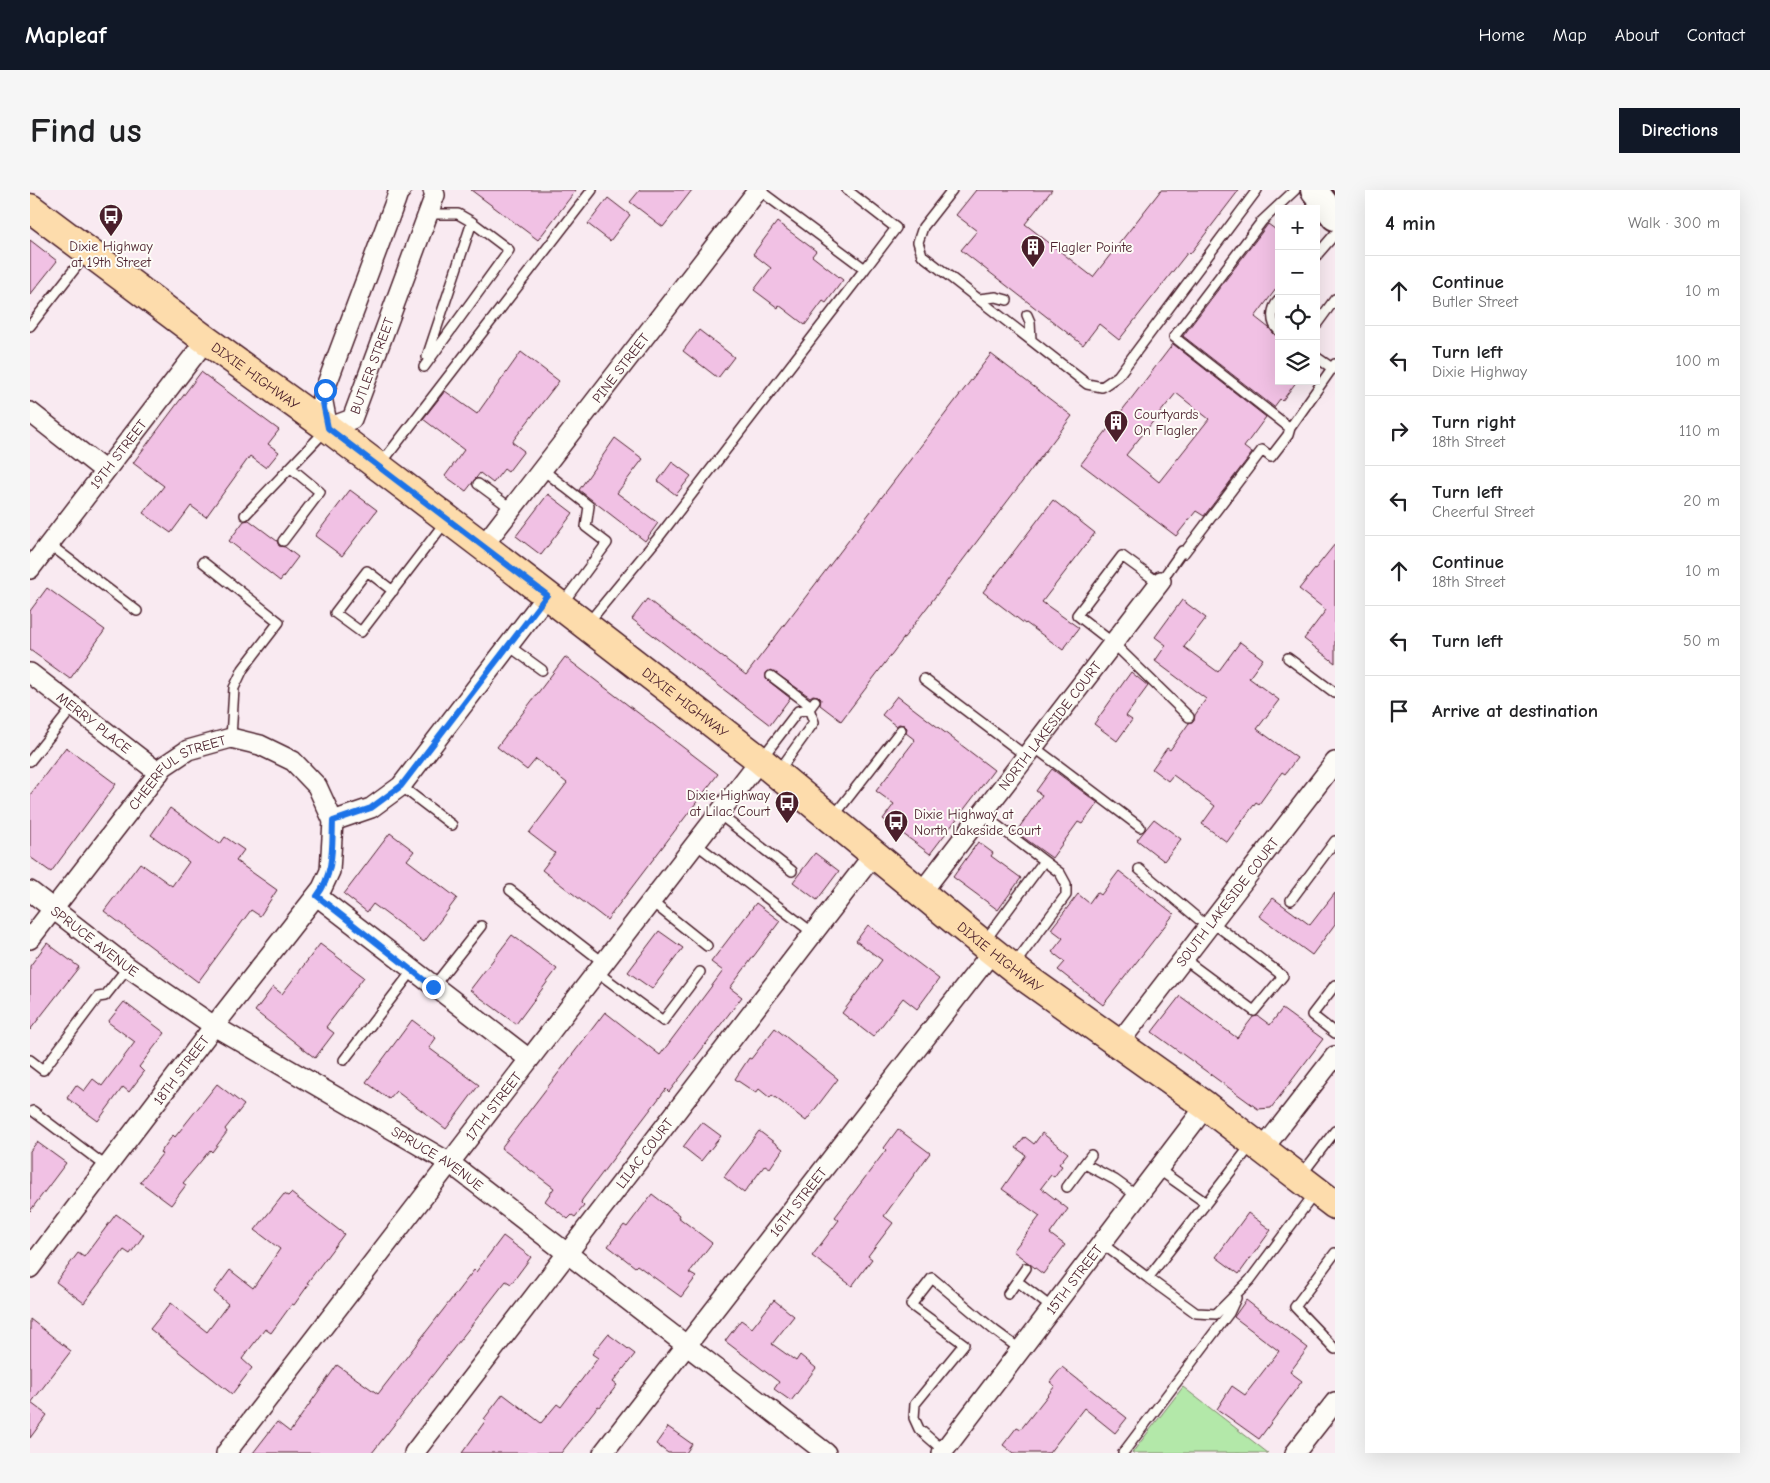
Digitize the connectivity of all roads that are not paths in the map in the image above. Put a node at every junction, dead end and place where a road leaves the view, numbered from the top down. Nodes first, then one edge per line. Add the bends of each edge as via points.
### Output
1 (401, 190) edge
2 (433, 190) edge
3 (592, 190) edge
4 (758, 190) edge
5 (848, 190) edge
6 (952, 190) edge
7 (1257, 190) edge
8 (1295, 190) edge
9 (1314, 190) edge
10 (30, 208) edge
11 (428, 214) junction
12 (1335, 217) edge
13 (472, 222) junction
14 (1335, 234) edge
15 (1320, 251) edge
16 (88, 252) junction
17 (865, 269) junction
18 (1335, 298) edge
19 (979, 299) junction
20 (1007, 300) dead end
21 (1275, 305) edge
22 (1027, 316) dead end
23 (1320, 319) edge
24 (30, 326) edge
25 (1275, 326) edge
26 (206, 340) junction
27 (1032, 340) junction
28 (1320, 359) edge
29 (1334, 366) edge
30 (30, 412) edge
31 (328, 428) junction
32 (1290, 428) junction
33 (378, 467) junction
34 (291, 468) junction
35 (543, 470) junction
36 (105, 471) junction
37 (478, 484) dead end
38 (512, 510) junction
39 (245, 515) dead end
40 (447, 519) junction
41 (283, 541) dead end
42 (49, 544) junction
43 (484, 546) junction
44 (203, 562) dead end
45 (30, 569) edge
46 (1160, 582) junction
47 (393, 590) junction
48 (554, 601) junction
49 (137, 611) dead end
50 (586, 626) junction
51 (1113, 643) junction
52 (508, 646) junction
53 (1288, 658) dead end
54 (542, 670) dead end
55 (30, 673) edge
56 (771, 676) dead end
57 (924, 679) dead end
58 (1335, 693) edge
59 (812, 705) junction
60 (73, 707) junction
61 (1189, 717) dead end
62 (900, 730) dead end
63 (231, 738) junction
64 (1030, 751) junction
65 (30, 761) edge
66 (1335, 762) edge
67 (768, 767) junction
68 (159, 773) junction
69 (401, 786) junction
70 (719, 814) junction
71 (982, 814) junction
72 (832, 819) junction
73 (333, 821) junction
74 (452, 826) dead end
75 (1140, 827) dead end
76 (1335, 841) edge
77 (696, 844) junction
78 (874, 854) junction
79 (1044, 861) junction
80 (1139, 869) dead end
81 (330, 871) joint
82 (792, 871) dead end
83 (510, 890) dead end
84 (30, 891) edge
85 (921, 893) junction
86 (317, 896) junction
87 (1292, 900) dead end
88 (652, 902) junction
89 (53, 909) junction
90 (1210, 924) junction
91 (480, 926) dead end
92 (813, 933) junction
93 (30, 939) edge
94 (707, 946) dead end
95 (995, 954) junction
96 (1184, 959) junction
97 (128, 966) junction
98 (601, 967) junction
99 (413, 970) junction
100 (700, 972) dead end
101 (1335, 985) edge
102 (433, 987) junction
103 (214, 1026) junction
104 (1335, 1033) edge
105 (1118, 1044) junction
106 (1335, 1056) edge
107 (529, 1059) junction
108 (30, 1060) edge
109 (344, 1060) dead end
110 (1206, 1106) junction
111 (33, 1111) dead end
112 (1335, 1131) edge
113 (1258, 1146) junction
114 (1091, 1155) dead end
115 (450, 1162) junction
116 (1084, 1164) junction
117 (107, 1168) junction
118 (1158, 1169) junction
119 (1067, 1187) dead end
120 (1317, 1191) edge
121 (1137, 1196) junction
122 (1206, 1203) junction
123 (1102, 1243) junction
124 (1335, 1253) edge
125 (568, 1254) junction
126 (31, 1265) edge
127 (1026, 1268) dead end
128 (1148, 1278) junction
129 (1017, 1281) junction
130 (1239, 1291) junction
131 (1008, 1294) dead end
132 (1052, 1308) junction
133 (686, 1345) junction
134 (1335, 1348) edge
135 (1021, 1350) junction
136 (1335, 1402) edge
137 (816, 1450) edge
138 (943, 1452) edge
139 (226, 1453) edge
140 (414, 1453) edge
141 (603, 1453) edge
142 (1123, 1453) edge
143 (1296, 1453) edge

1 - 31 street, BUTLER STREET via 322,398
2 - 11 street, BUTLER STREET
3 - 33 lane
4 - 17 lane
4 - 35 street, PINE STREET
5 - 17 lane via 896,228
6 - 19 lane via 923,227 918,242 922,255
7 - 27 lane via 1118,376 1102,387 1087,384
8 - 32 lane via 1262,221 1174,337
9 - 12 street
10 - 16 main road, DIXIE HIGHWAY
11 - 13 lane via 458,214
11 - 31 street, BUTLER STREET via 352,419
13 - 13 lane via 509,250 424,367 463,249
14 - 15 lane
16 - 24 lane
16 - 26 main road, DIXIE HIGHWAY
17 - 50 lane via 658,538
18 - 23 lane
19 - 20 lane via 996,297
19 - 27 lane
21 - 25 lane via 1272,318
22 - 27 lane
26 - 31 main road, DIXIE HIGHWAY
26 - 36 street, 19TH STREET
28 - 29 lane
29 - 32 lane
30 - 36 street
31 - 33 main road, DIXIE HIGHWAY
31 - 34 lane
32 - 46 lane via 1270,457 1262,450
33 - 40 main road, DIXIE HIGHWAY
34 - 39 lane
34 - 41 lane via 320,492
35 - 38 street, PINE STREET
35 - 48 lane via 589,506 586,527 607,543
36 - 42 street, 19TH STREET
37 - 38 lane
38 - 43 street, PINE STREET
40 - 43 main road, DIXIE HIGHWAY
40 - 47 lane
42 - 45 street, 19TH STREET
42 - 49 lane
43 - 48 main road, DIXIE HIGHWAY
44 - 63 lane via 279,622 243,669 234,688
46 - 51 street, NORTH LAKESIDE COURT
46 - 51 lane via 1122,556 1077,615
47 - 47 lane via 361,632 336,613 367,571
48 - 50 main road, DIXIE HIGHWAY
48 - 52 street
50 - 67 main road, DIXIE HIGHWAY
51 - 61 lane
51 - 64 street, NORTH LAKESIDE COURT
52 - 54 lane
52 - 69 street
53 - 58 lane
55 - 60 street, MERRY PLACE
56 - 59 lane
57 - 64 lane
59 - 67 lane via 798,711
59 - 67 lane via 814,722
60 - 65 lane
60 - 68 street, MERRY PLACE
62 - 72 lane
63 - 68 street, CHEERFUL STREET via 188,750
63 - 73 street, CHEERFUL STREET via 260,745 293,761 316,786
64 - 71 street, NORTH LAKESIDE COURT
64 - 75 lane
66 - 90 street, SOUTH LAKESIDE COURT
67 - 70 street, 17TH STREET
67 - 72 main road, DIXIE HIGHWAY
68 - 89 street, CHEERFUL STREET
69 - 73 street via 371,808
69 - 74 lane
70 - 77 street, 17TH STREET
70 - 82 lane
71 - 79 lane
71 - 85 street, NORTH LAKESIDE COURT
72 - 78 main road, DIXIE HIGHWAY
73 - 81 street, CHEERFUL STREET
76 - 87 lane
77 - 88 street, 17TH STREET
77 - 92 lane
78 - 85 main road, DIXIE HIGHWAY
78 - 92 street, LILAC COURT
79 - 95 lane
79 - 95 lane via 1060,873 1066,884 1066,895
80 - 90 lane
81 - 86 street, 18TH STREET
83 - 98 lane
84 - 89 street, SPRUCE AVENUE
85 - 95 main road, DIXIE HIGHWAY
86 - 99 street
86 - 103 street, 18TH STREET
88 - 94 lane
88 - 98 street, 17TH STREET
89 - 93 street, CHEERFUL STREET
89 - 97 street, SPRUCE AVENUE
90 - 96 street, SOUTH LAKESIDE COURT
90 - 96 lane via 1282,976 1254,1011
91 - 102 lane
92 - 125 street, LILAC COURT
95 - 105 main road, DIXIE HIGHWAY
95 - 133 street, 16TH STREET
96 - 105 street, SOUTH LAKESIDE COURT
97 - 103 street, SPRUCE AVENUE
97 - 108 lane via 105,996 98,997 44,1070
98 - 100 lane via 663,1021
98 - 107 street, 17TH STREET
99 - 102 street
99 - 109 lane
101 - 104 lane via 1312,1015
102 - 107 street
103 - 115 street, SPRUCE AVENUE
103 - 117 street, 18TH STREET
105 - 110 main road, DIXIE HIGHWAY
106 - 113 street
107 - 115 street, 17TH STREET
110 - 113 main road, DIXIE HIGHWAY
110 - 118 street, 15TH STREET
111 - 117 lane
112 - 120 lane
113 - 120 main road, DIXIE HIGHWAY
113 - 122 lane
114 - 116 lane
115 - 125 street, SPRUCE AVENUE
115 - 139 street, 17TH STREET
116 - 119 lane
116 - 121 lane
117 - 126 street, 18TH STREET
118 - 121 street, 15TH STREET
118 - 122 lane
120 - 130 lane
121 - 123 street, 15TH STREET
122 - 128 lane
123 - 128 lane
123 - 132 street, 15TH STREET
124 - 134 lane via 1295,1306
125 - 133 street, SPRUCE AVENUE
125 - 140 street, LILAC COURT
127 - 129 lane
128 - 130 lane via 1196,1313 1216,1314
129 - 131 lane
129 - 132 lane
130 - 142 lane via 1230,1312
132 - 135 street, 15TH STREET
133 - 137 street, SPRUCE AVENUE
133 - 141 street, 16TH STREET
135 - 138 street, 15TH STREET
135 - 138 lane via 932,1278 911,1305 964,1344 915,1404 914,1418 919,1429
136 - 143 street

